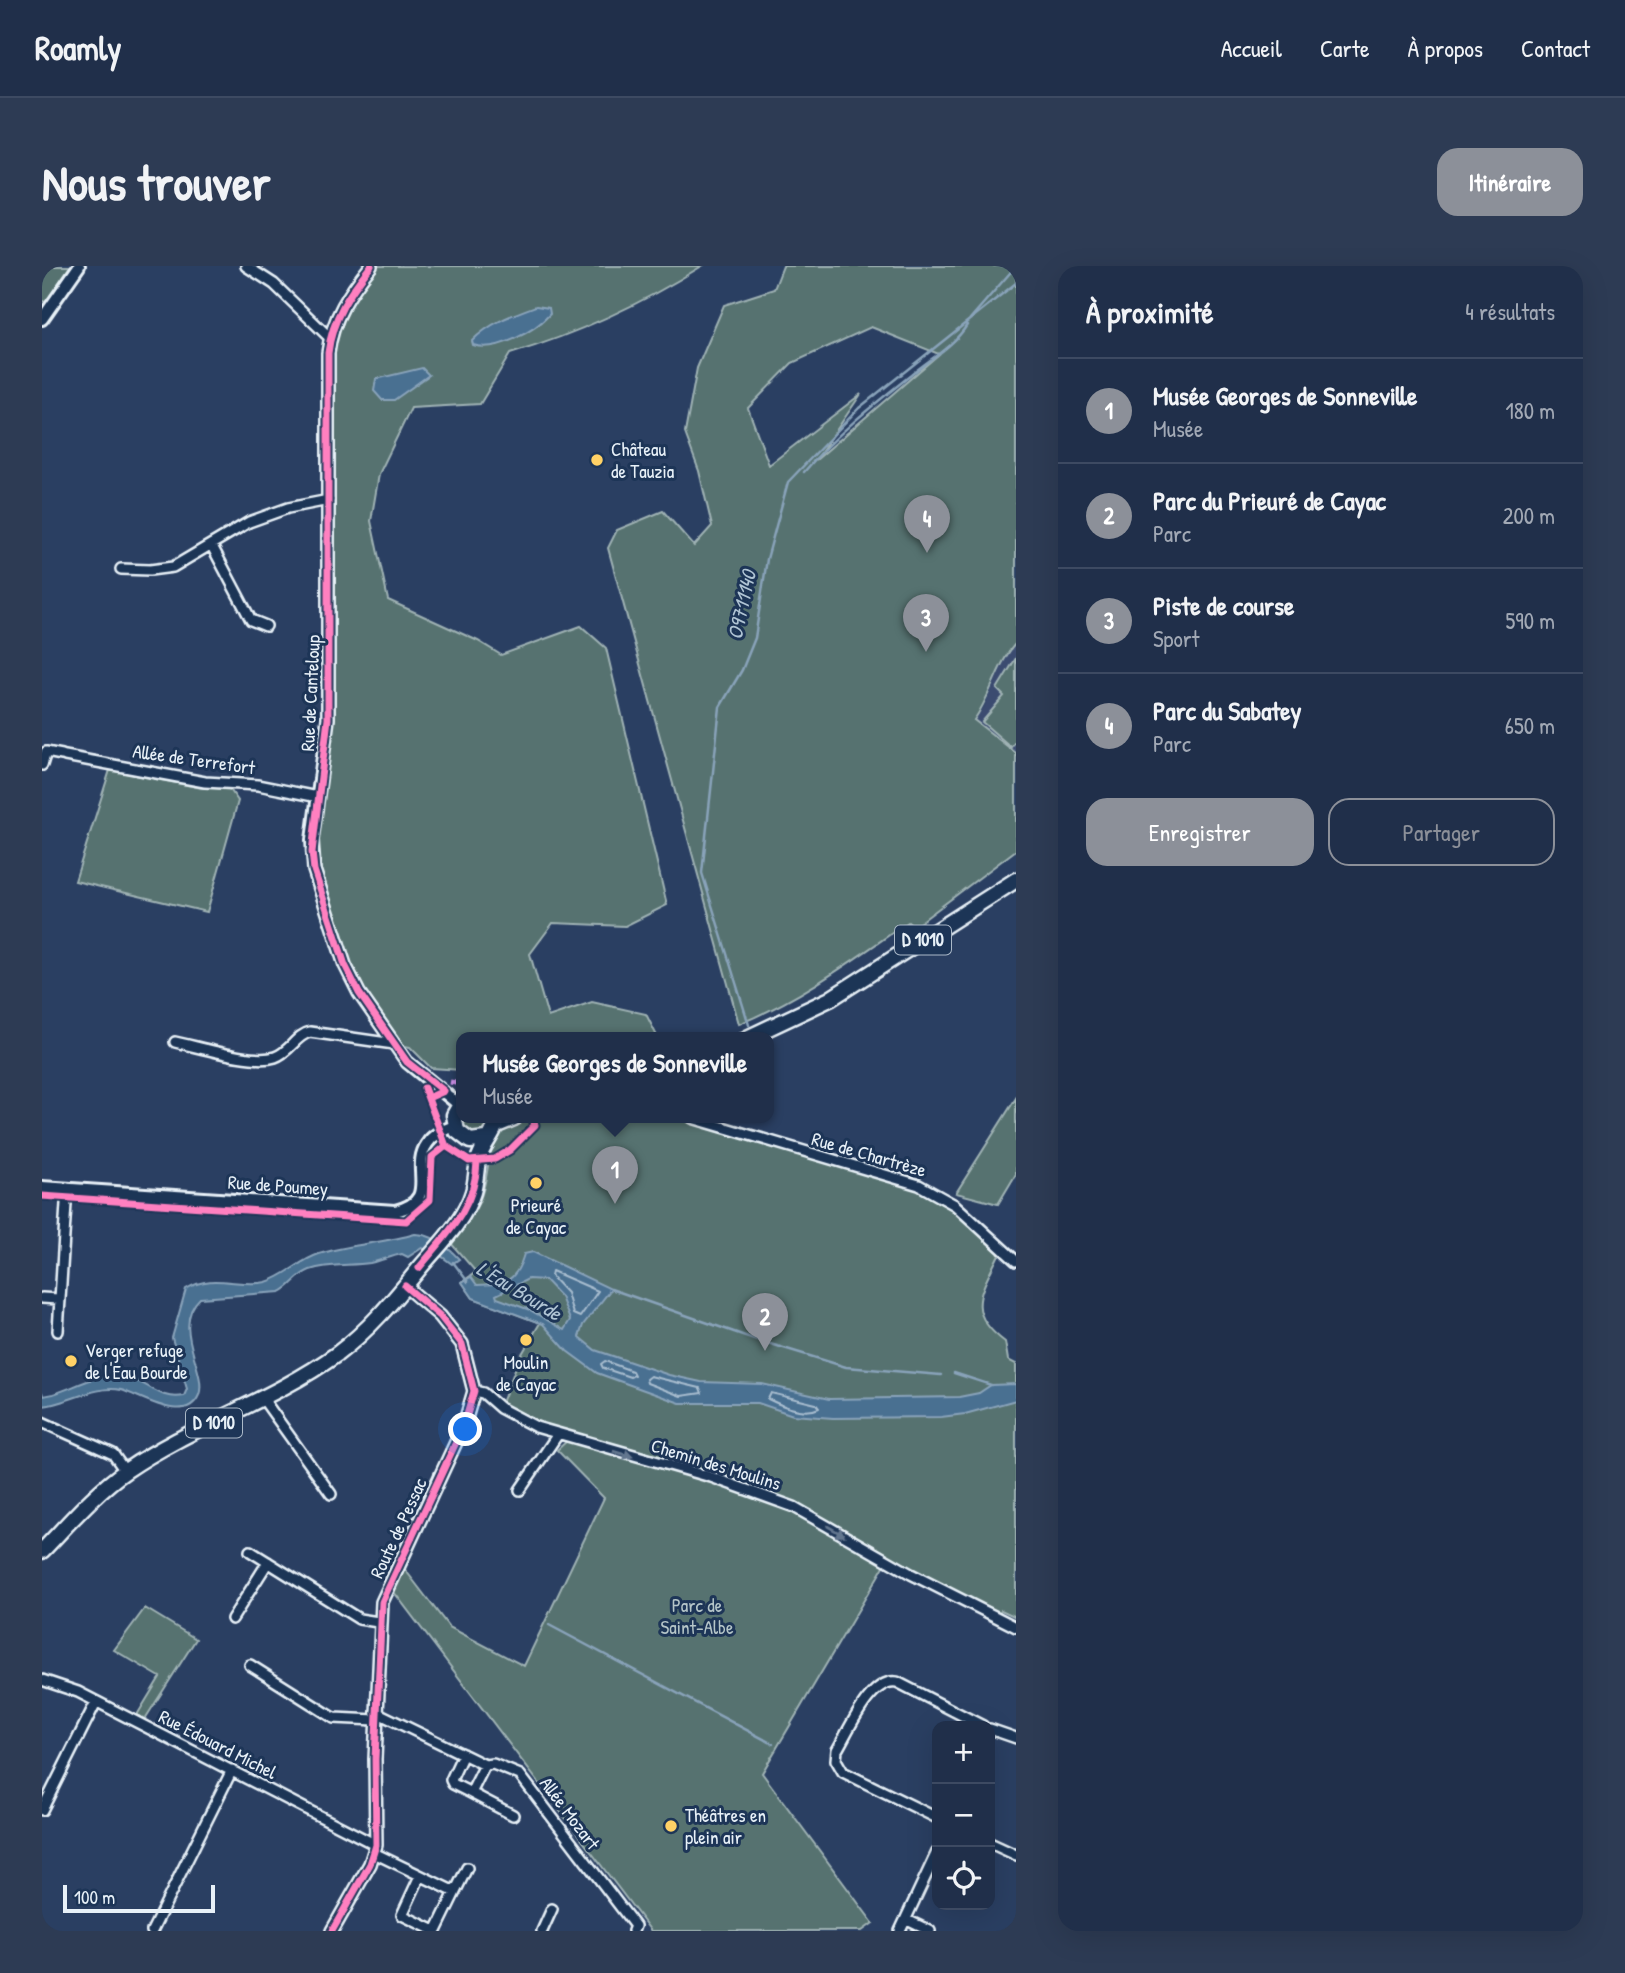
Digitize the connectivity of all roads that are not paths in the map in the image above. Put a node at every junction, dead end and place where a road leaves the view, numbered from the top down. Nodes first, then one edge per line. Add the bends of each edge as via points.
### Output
1 (79, 266) edge
2 (246, 266) edge
3 (372, 266) edge
4 (42, 319) edge
5 (330, 338) junction
6 (329, 500) junction
7 (212, 546) junction
8 (121, 569) dead end
9 (266, 626) dead end
10 (42, 765) edge
11 (318, 797) junction
12 (1016, 880) edge
13 (830, 999) junction
14 (760, 1032) edge
15 (774, 1032) edge
16 (176, 1042) dead end
17 (394, 1044) junction
18 (456, 1101) edge
19 (456, 1111) edge
20 (496, 1123) edge
21 (709, 1123) edge
22 (454, 1126) junction
23 (486, 1139) junction
24 (470, 1140) junction
25 (478, 1162) junction
26 (42, 1187) edge
27 (66, 1188) junction
28 (1016, 1261) edge
29 (405, 1286) junction
30 (42, 1298) edge
31 (58, 1299) junction
32 (58, 1331) dead end
33 (474, 1391) junction
34 (263, 1399) junction
35 (42, 1422) edge
36 (558, 1434) junction
37 (125, 1471) junction
38 (520, 1490) dead end
39 (331, 1494) dead end
40 (42, 1551) edge
41 (250, 1551) dead end
42 (268, 1562) junction
43 (232, 1619) dead end
44 (379, 1622) junction
45 (1016, 1627) edge
46 (250, 1665) dead end
47 (42, 1680) edge
48 (96, 1702) junction
49 (376, 1716) junction
50 (973, 1721) edge
51 (995, 1731) edge
52 (1016, 1738) edge
53 (463, 1754) junction
54 (485, 1765) junction
55 (232, 1770) junction
56 (471, 1793) junction
57 (42, 1810) edge
58 (513, 1815) dead end
59 (932, 1816) edge
60 (995, 1845) edge
61 (375, 1849) junction
62 (1016, 1855) edge
63 (932, 1863) edge
64 (467, 1868) dead end
65 (420, 1875) junction
66 (455, 1892) junction
67 (552, 1909) dead end
68 (906, 1920) junction
69 (152, 1931) edge
70 (332, 1931) edge
71 (436, 1931) edge
72 (541, 1931) edge
73 (633, 1931) edge
74 (900, 1931) edge
75 (930, 1931) edge

1 - 4 street
2 - 5 street via 274,284
3 - 5 street, Rue de Canteloup via 343,304
5 - 6 street, Rue de Canteloup
6 - 7 street via 271,513
6 - 11 street, Rue de Canteloup via 328,719
7 - 8 street via 173,567
7 - 9 street via 251,620
10 - 11 street, Allée de Terrefort via 46,752 205,782 258,785
11 - 17 street, Rue de Canteloup via 312,840 314,870 351,977
12 - 13 main road, D 1010
13 - 14 main road, D 1010
13 - 15 main road, D 1010
16 - 17 street via 262,1059 278,1056 310,1032
17 - 18 street, Rue de Canteloup via 413,1068
19 - 22 main road
20 - 23 main road
21 - 28 street, Rue de Chartrèze via 919,1185 955,1205
22 - 24 main road
22 - 27 street, Rue de Poumey via 425,1146 420,1159 420,1195 407,1208 395,1211
23 - 24 main road
23 - 25 main road, D 1010
24 - 25 main road
25 - 29 main road, D 1010 via 471,1200
26 - 27 street, Rue de Poumey
27 - 31 street
29 - 33 street via 440,1316 462,1344
29 - 34 main road, D 1010 via 347,1346
30 - 31 street
31 - 32 street
33 - 36 street, Chemin des Moulins
33 - 44 street, Route de Pessac via 464,1425 393,1572
34 - 37 main road, D 1010
34 - 39 street
35 - 37 street via 113,1454
36 - 38 street
36 -> 45 street, Chemin des Moulins via 712,1477 794,1507
37 - 40 main road, D 1010
41 - 42 street
42 - 43 street
42 - 44 street via 359,1619
44 - 49 street, Route de Pessac
46 - 49 street via 334,1718
47 - 48 street, Rue Édouard Michel
48 - 55 street, Rue Édouard Michel
48 - 57 street
49 - 53 street, Allée Mozart
49 - 61 street, Route de Pessac
50 - 59 street via 897,1682 886,1682 873,1690 837,1750 837,1764 843,1772
51 - 52 street
53 - 54 street, Allée Mozart
53 - 56 street via 451,1780
54 - 56 street
54 - 73 street, Allée Mozart via 520,1775 635,1926
55 - 61 street, Rue Édouard Michel
55 - 69 street
56 - 58 street
60 - 62 street
61 - 65 street, Rue Édouard Michel
61 - 70 street, Route de Pessac
63 - 68 street
64 - 66 street
65 - 66 street, Rue Édouard Michel
65 - 71 street via 402,1915
66 - 71 street
67 - 72 street
68 - 74 street
68 - 75 street

